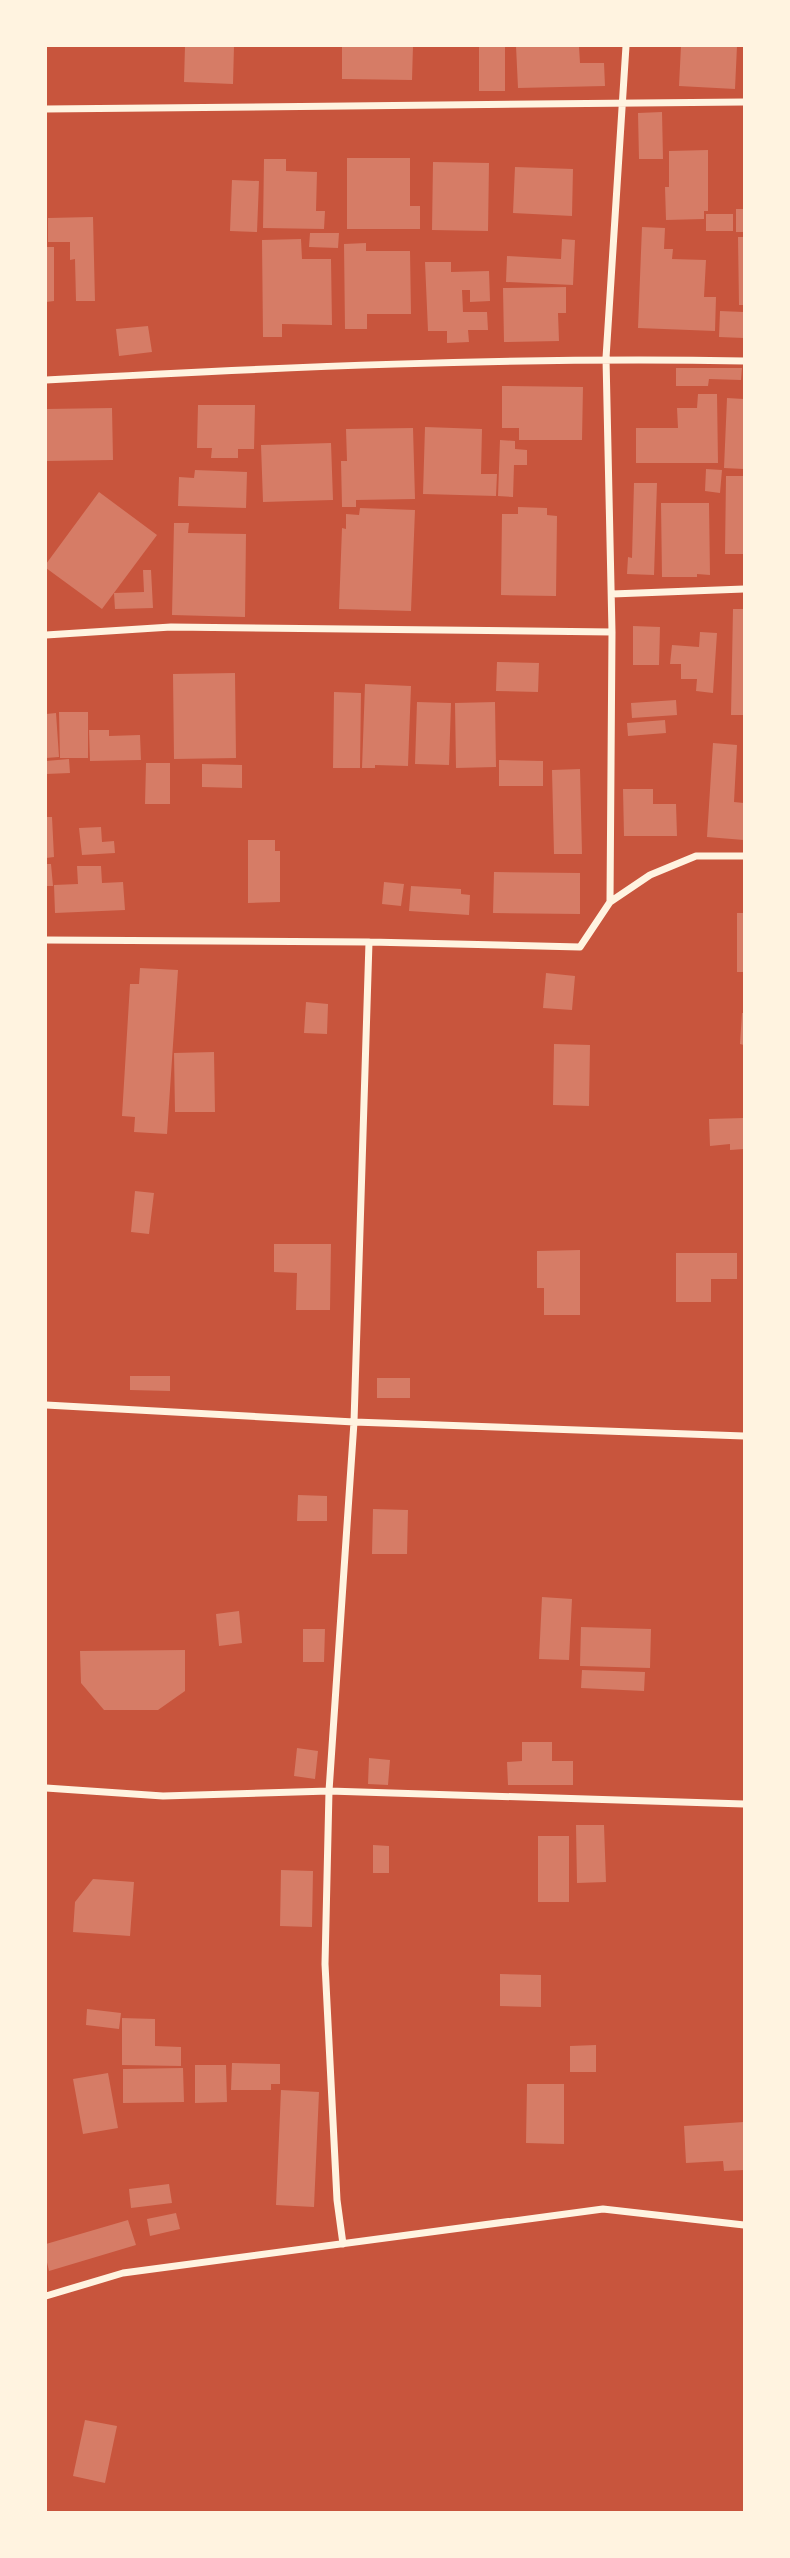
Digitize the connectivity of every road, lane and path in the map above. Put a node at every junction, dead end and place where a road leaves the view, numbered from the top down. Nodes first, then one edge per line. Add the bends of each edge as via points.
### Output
1 (626, 46) edge
2 (621, 102) junction
3 (744, 102) edge
4 (46, 109) edge
5 (606, 358) junction
6 (744, 361) edge
7 (46, 380) edge
8 (744, 589) edge
9 (611, 594) junction
10 (612, 632) junction
11 (46, 635) edge
12 (744, 856) edge
13 (610, 902) junction
14 (46, 940) edge
15 (369, 942) junction
16 (46, 1405) edge
17 (354, 1422) junction
18 (744, 1436) edge
19 (46, 1788) edge
20 (329, 1791) junction
21 (744, 1804) edge
22 (744, 2225) edge
23 (343, 2244) junction
24 (46, 2296) edge

1 - 2 street
2 - 3 street
2 - 4 street
2 - 5 street
5 - 6 street
5 - 7 street
5 - 9 street
8 - 9 street
9 - 10 street
10 - 11 street via 171,627
10 - 13 street
12 - 13 street via 696,856 650,875
13 - 15 street via 580,947
14 - 15 street
15 - 17 street
16 - 17 street
17 - 18 street
17 - 20 street
19 - 20 street via 163,1796
20 - 21 street
20 - 23 street via 326,1964
22 - 23 street via 603,2209
23 - 24 street via 122,2273

